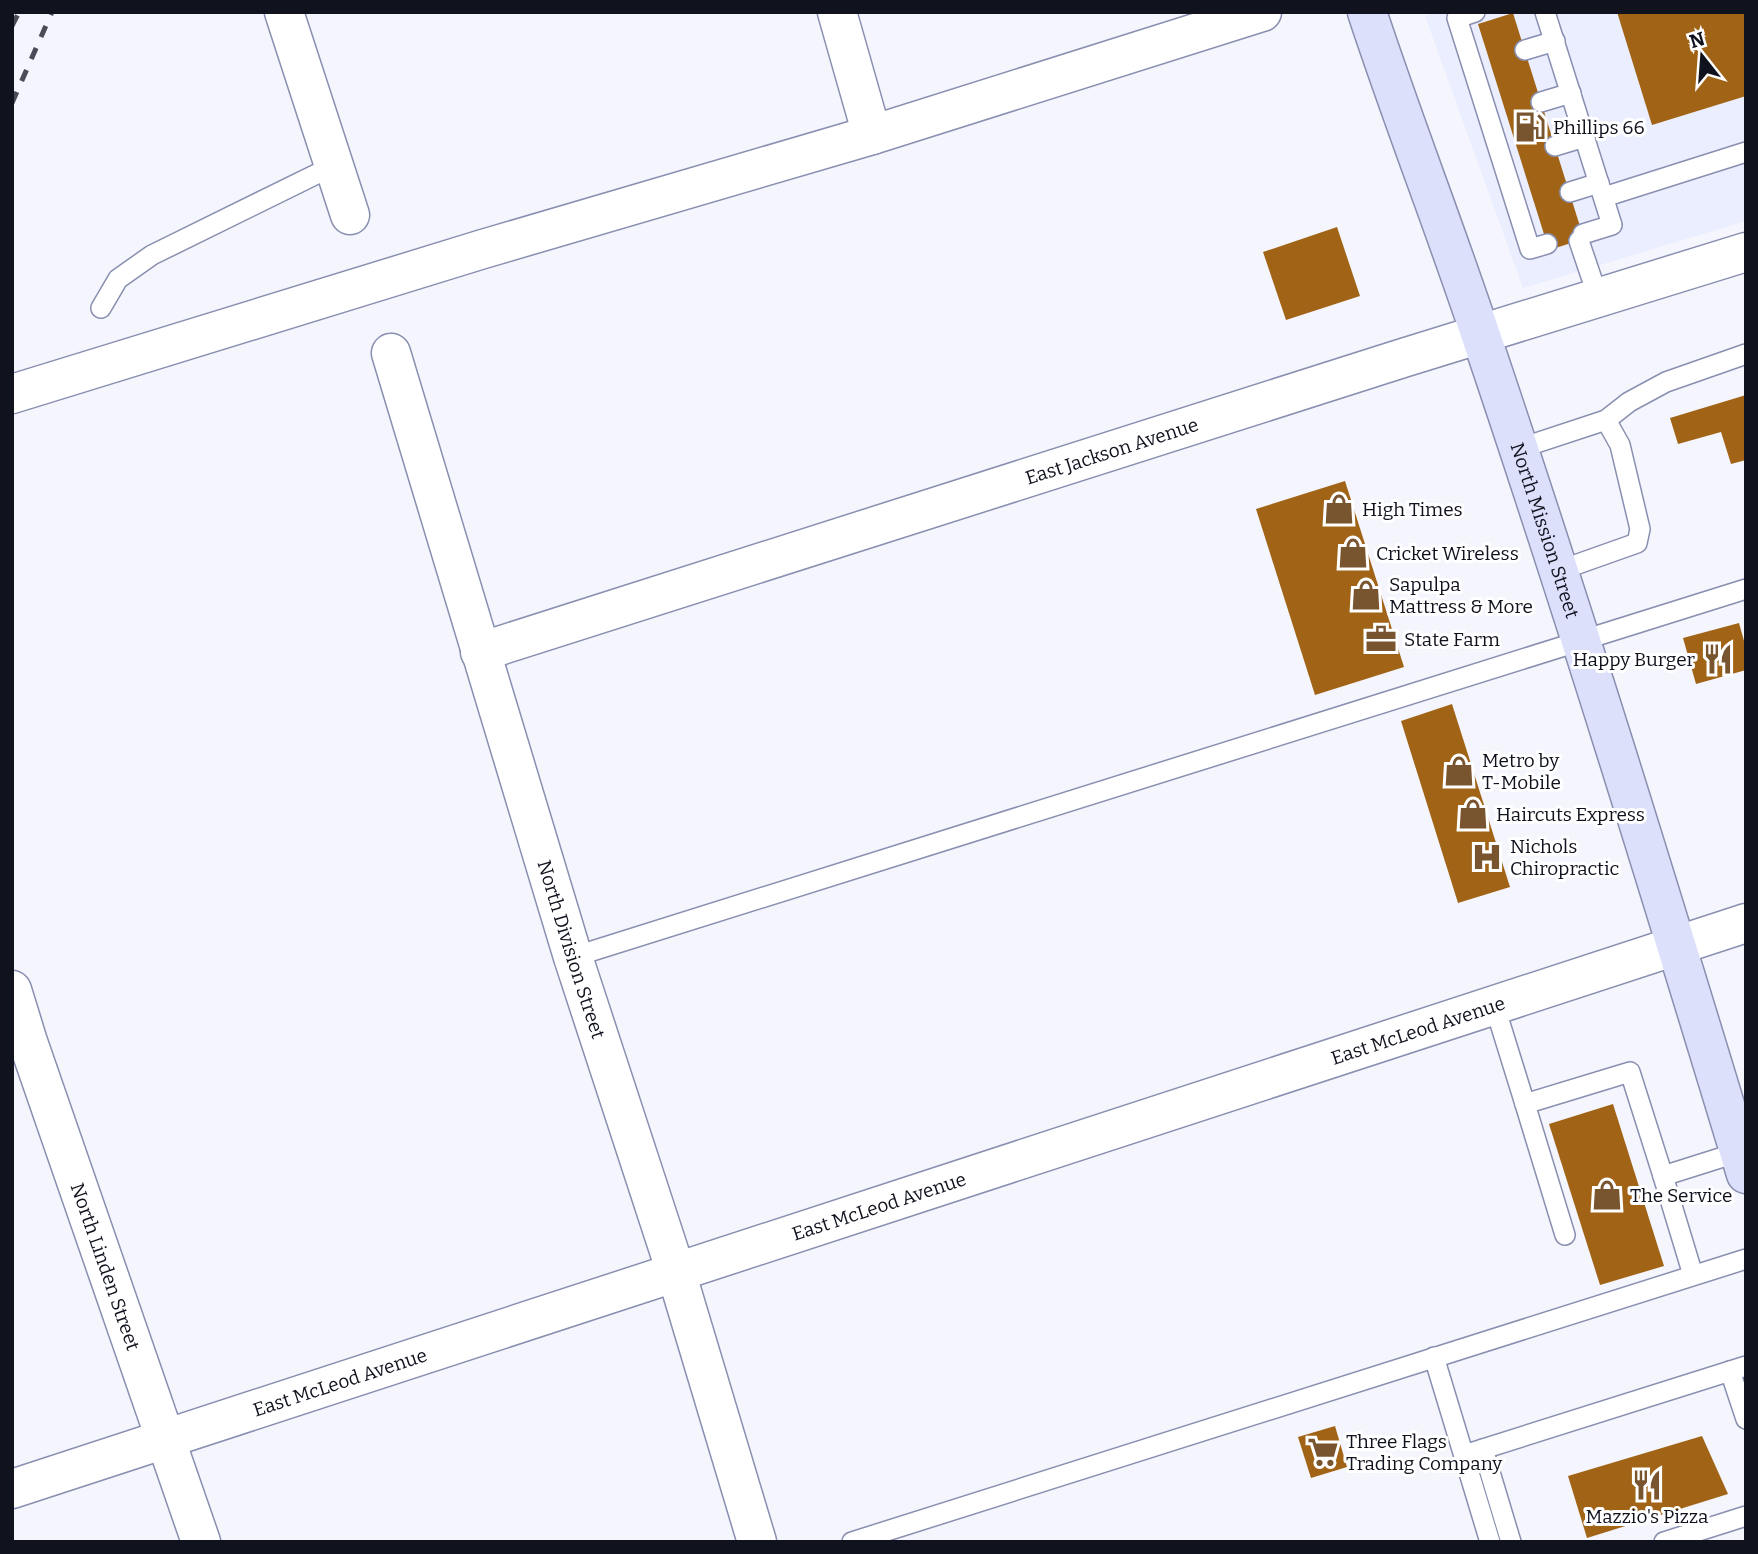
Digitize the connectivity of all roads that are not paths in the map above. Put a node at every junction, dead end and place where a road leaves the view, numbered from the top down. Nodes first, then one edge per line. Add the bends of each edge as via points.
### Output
1 (284, 12) edge
2 (836, 12) edge
3 (1262, 12) edge
4 (1367, 12) edge
5 (1545, 12) edge
6 (1471, 13) edge
7 (1213, 20) edge
8 (1555, 41) junction
9 (1525, 51) dead end
10 (1571, 93) junction
11 (1541, 102) dead end
12 (872, 135) junction
13 (1585, 137) junction
14 (1555, 146) dead end
15 (1746, 152) edge
16 (335, 165) junction
17 (1602, 190) junction
18 (1570, 192) dead end
19 (350, 215) dead end
20 (1547, 244) dead end
21 (1746, 253) edge
22 (1598, 297) junction
23 (102, 308) dead end
24 (1480, 334) junction
25 (391, 353) dead end
26 (1746, 354) edge
27 (12, 394) edge
28 (1606, 420) junction
29 (1518, 449) junction
30 (1558, 571) junction
31 (1746, 590) edge
32 (1581, 642) junction
33 (480, 652) junction
34 (1746, 923) edge
35 (1676, 944) junction
36 (573, 957) junction
37 (12, 990) edge
38 (1494, 1004) junction
39 (1525, 1104) junction
40 (1742, 1163) edge
41 (1663, 1177) junction
42 (1565, 1235) dead end
43 (1746, 1259) edge
44 (676, 1272) junction
45 (1693, 1275) junction
46 (1434, 1357) junction
47 (1738, 1369) edge
48 (1746, 1419) edge
49 (166, 1439) junction
50 (1474, 1452) junction
51 (12, 1489) edge
52 (1746, 1517) edge
53 (201, 1542) edge
54 (757, 1542) edge
55 (852, 1542) edge
56 (1490, 1542) edge
57 (1511, 1542) edge
58 (1664, 1542) edge

1 - 16 street
2 - 12 street
3 - 7 street
4 - 24 main road, North Mission Street
5 - 8 lane
6 - 20 lane via 1457,18 1481,64 1525,205 1530,249
7 - 12 street
8 - 9 lane
8 - 10 lane
10 - 11 lane
10 - 13 lane
12 - 27 street via 483,248
13 - 14 lane
13 - 17 lane
15 - 17 lane
16 - 19 street
16 - 23 lane via 152,255 118,279
17 - 18 lane
17 - 22 lane via 1612,225 1581,237
21 - 22 street, East Jackson Avenue
22 - 24 street, East Jackson Avenue
24 - 29 main road, North Mission Street
24 - 33 street, East Jackson Avenue
25 - 33 street, North Division Street
26 - 28 lane via 1666,382
28 - 29 lane
28 - 30 lane via 1620,445 1640,529 1637,543
29 - 30 main road, North Mission Street
30 - 32 main road, North Mission Street
31 - 32 lane
32 - 35 main road, North Mission Street
32 - 36 lane
33 - 36 street, North Division Street
34 - 35 street, East McLeod Avenue
35 - 38 street, East McLeod Avenue
35 - 40 main road, North Mission Street
36 - 44 street, North Division Street
37 - 49 street, North Linden Street
38 - 39 lane
38 - 44 street, East McLeod Avenue
39 - 41 lane via 1630,1072
39 - 42 lane
40 - 41 lane
41 - 45 lane
43 - 45 lane
44 - 49 street, East McLeod Avenue
44 - 54 street, North Division Street
45 - 46 lane
46 - 50 lane
46 - 55 lane
47 - 48 lane
47 - 50 lane
49 - 51 street, East McLeod Avenue
49 - 53 street, North Linden Street
50 - 56 lane
50 - 57 lane
52 - 58 lane

